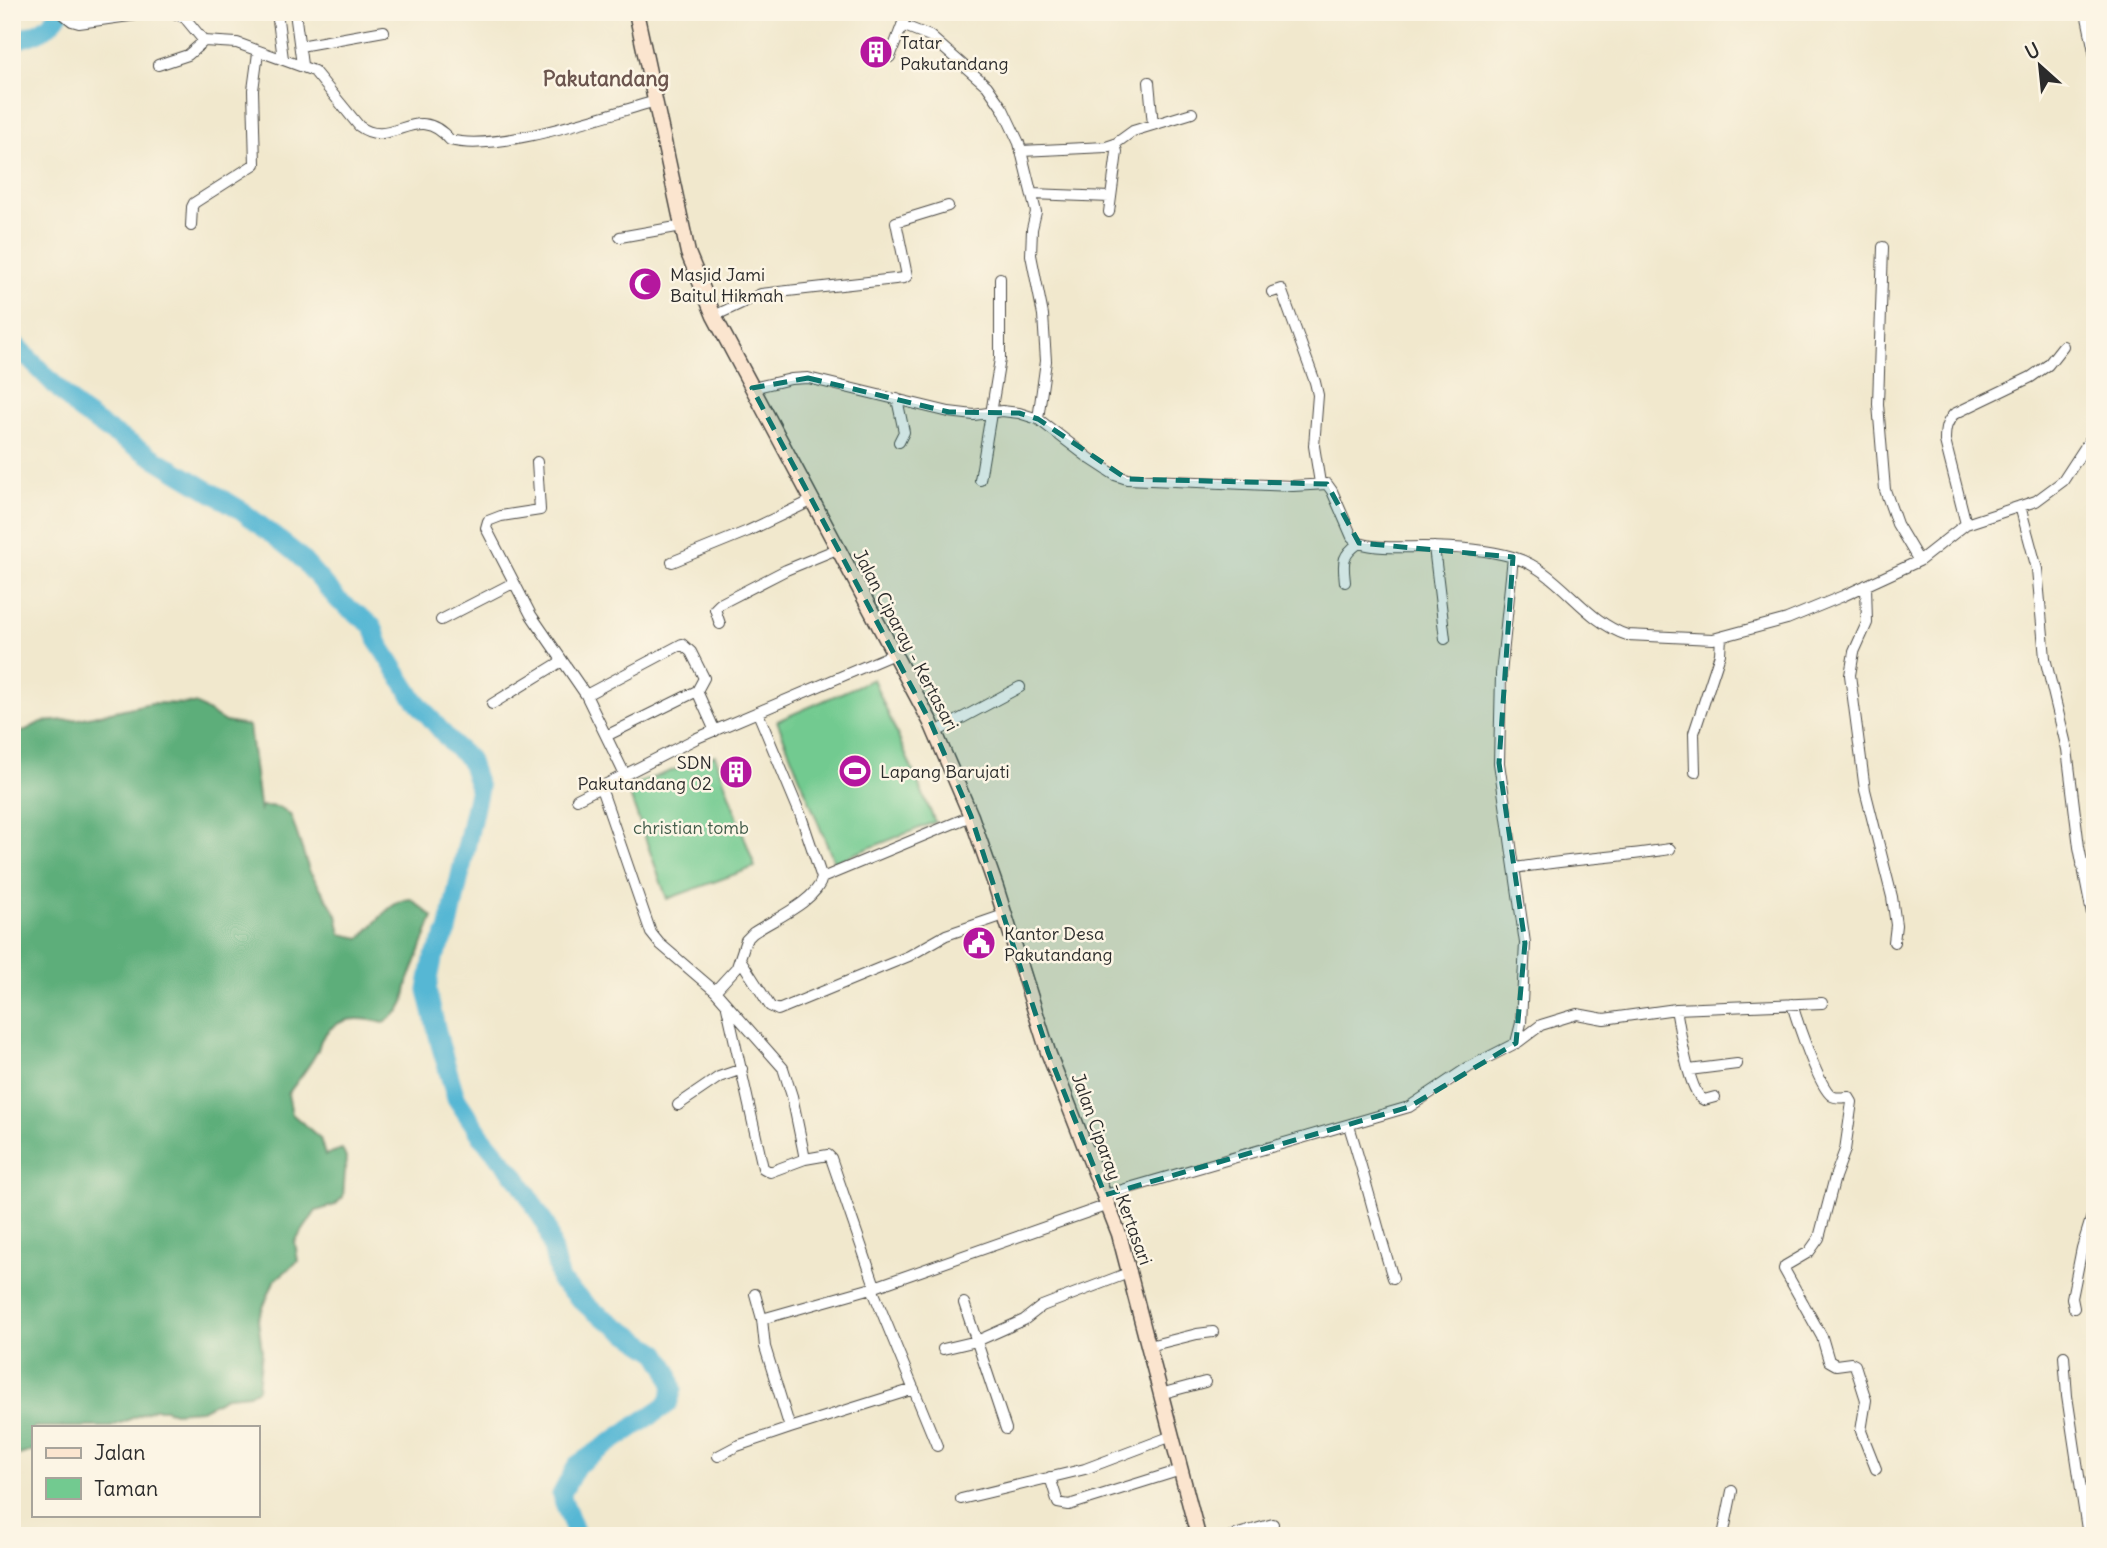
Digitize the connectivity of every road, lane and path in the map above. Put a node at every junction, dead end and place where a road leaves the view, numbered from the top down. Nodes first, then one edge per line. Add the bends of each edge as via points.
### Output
1 (158, 12) edge
2 (172, 12) edge
3 (277, 12) edge
4 (295, 12) edge
5 (636, 12) edge
6 (907, 12) edge
7 (2086, 12) edge
8 (65, 14) edge
9 (902, 25) junction
10 (384, 31) dead end
11 (204, 41) junction
12 (300, 46) junction
13 (258, 52) junction
14 (890, 57) dead end
15 (2095, 57) edge
16 (283, 59) junction
17 (158, 65) dead end
18 (302, 65) junction
19 (1149, 82) dead end
20 (656, 101) junction
21 (1192, 113) dead end
22 (1153, 125) junction
23 (1115, 144) junction
24 (1021, 151) junction
25 (1032, 194) junction
26 (1110, 197) junction
27 (948, 206) dead end
28 (1110, 212) dead end
29 (191, 226) dead end
30 (682, 226) junction
31 (620, 237) dead end
32 (1883, 247) dead end
33 (1000, 278) dead end
34 (1272, 292) dead end
35 (714, 316) junction
36 (2063, 346) dead end
37 (752, 388) junction
38 (897, 400) junction
39 (992, 414) junction
40 (1038, 419) junction
41 (2095, 432) edge
42 (899, 442) dead end
43 (537, 463) dead end
44 (980, 480) dead end
45 (1320, 483) junction
46 (811, 500) junction
47 (2020, 506) junction
48 (1966, 524) junction
49 (1359, 543) junction
50 (1434, 547) junction
51 (837, 549) junction
52 (1513, 557) junction
53 (1919, 561) junction
54 (672, 562) dead end
55 (1345, 582) dead end
56 (513, 583) junction
57 (1866, 585) junction
58 (441, 620) dead end
59 (720, 624) dead end
60 (1721, 637) junction
61 (1445, 639) dead end
62 (894, 654) junction
63 (562, 661) junction
64 (1020, 687) dead end
65 (698, 691) junction
66 (586, 695) junction
67 (492, 704) dead end
68 (758, 713) junction
69 (715, 731) junction
70 (934, 733) junction
71 (606, 736) junction
72 (1695, 772) dead end
73 (625, 775) junction
74 (601, 788) junction
75 (578, 799) dead end
76 (971, 816) junction
77 (1671, 849) dead end
78 (2082, 865) junction
79 (2095, 865) edge
80 (1516, 868) junction
81 (822, 878) junction
82 (1004, 915) junction
83 (2095, 929) edge
84 (1894, 942) dead end
85 (740, 959) junction
86 (715, 991) junction
87 (726, 1003) junction
88 (1822, 1003) dead end
89 (1792, 1004) junction
90 (1676, 1009) junction
91 (1516, 1043) junction
92 (1737, 1064) dead end
93 (742, 1069) junction
94 (1689, 1070) junction
95 (1715, 1097) dead end
96 (678, 1105) dead end
97 (1349, 1126) junction
98 (805, 1160) junction
99 (1106, 1200) junction
100 (2095, 1206) edge
101 (1130, 1272) junction
102 (1393, 1278) dead end
103 (874, 1287) junction
104 (755, 1294) dead end
105 (964, 1303) dead end
106 (2074, 1308) dead end
107 (762, 1319) junction
108 (1213, 1332) dead end
109 (977, 1340) junction
110 (1149, 1346) junction
111 (943, 1349) dead end
112 (2064, 1356) dead end
113 (1205, 1382) dead end
114 (914, 1389) junction
115 (1160, 1394) junction
116 (790, 1428) junction
117 (1006, 1429) dead end
118 (1172, 1436) junction
119 (937, 1446) dead end
120 (718, 1456) dead end
121 (1876, 1469) dead end
122 (1181, 1470) junction
123 (1050, 1477) junction
124 (1732, 1491) dead end
125 (961, 1499) dead end
126 (1273, 1524) dead end
127 (1198, 1536) edge
128 (1231, 1536) edge
129 (1723, 1536) edge
130 (2088, 1536) edge

1 - 8 street via 79,23
2 - 11 street via 186,18
3 - 16 street
4 - 12 street
5 - 20 main road, Jalan Ciparay - Kertasari
6 - 9 street
7 - 15 street
9 - 14 street
9 - 24 street via 930,36 987,86 1003,109
10 - 12 street
11 - 13 street via 237,43
11 - 17 street via 188,55
12 - 18 street
13 - 16 street
13 - 29 street via 253,90 255,164 194,202
16 - 18 street
18 - 20 street via 324,80 368,133 428,124 440,128 450,140 484,144
19 - 22 street
20 - 30 main road, Jalan Ciparay - Kertasari
21 - 22 street
22 - 23 street via 1133,131
23 - 24 street
23 - 26 street
24 - 25 street
25 - 26 street
25 - 40 street via 1036,212 1031,255 1046,361
26 - 28 street
27 - 35 street via 896,222 904,278 761,294
30 - 31 street
30 - 35 main road, Jalan Ciparay - Kertasari via 691,264
32 - 53 street via 1878,404 1885,490 1897,524
33 - 39 street via 1000,359
34 - 45 street via 1281,289 1315,382 1314,446
35 - 37 main road, Jalan Ciparay - Kertasari
36 - 48 street via 2031,377 1948,421 1945,441
37 - 38 street via 808,378
37 - 46 main road, Jalan Ciparay - Kertasari
38 - 39 street via 949,412
38 - 42 street via 904,432
39 - 40 street via 1002,411
39 - 44 street
40 - 45 street via 1127,480
41 - 47 street via 2063,481 2036,501
43 - 56 street via 540,510 500,516 488,521 486,528
45 - 49 street via 1330,487
46 - 51 main road, Jalan Ciparay - Kertasari
46 - 54 street
47 - 48 street
47 - 78 street via 2038,576 2045,658 2067,749
48 - 53 street
49 - 50 street
49 - 55 street via 1345,557
50 - 52 street
50 - 61 street
51 - 59 street via 720,604 715,609
51 - 62 main road, Jalan Ciparay - Kertasari
52 - 60 street via 1554,580 1614,631
52 - 80 street via 1499,764
53 - 57 street
56 - 58 street
56 - 63 street
57 - 60 street via 1787,619
57 - 84 street via 1867,623 1850,675 1865,790 1892,897
60 - 72 street via 1720,654 1694,733
62 - 68 street
62 - 70 main road, Jalan Ciparay - Kertasari
63 - 66 street
63 - 67 street
64 - 70 street
65 - 66 street via 704,678 682,644
65 - 69 street
65 - 71 street
66 - 71 street
68 - 69 street
68 - 81 street
69 - 73 street
70 - 76 main road, Jalan Ciparay - Kertasari
71 - 73 street
73 - 74 street
74 - 75 street
74 - 86 street via 651,933
76 - 81 street
76 - 82 main road, Jalan Ciparay - Kertasari
77 - 80 street
78 - 79 street
78 - 83 street
80 - 91 street via 1525,943
81 - 85 street via 813,894 753,933
82 - 85 street via 946,935 909,956 778,1010 770,1006
82 - 99 main road, Jalan Ciparay - Kertasari via 1048,1052
85 - 86 street
86 - 87 street
87 - 93 street
87 - 98 street via 782,1068
88 - 89 street
89 - 90 street
89 - 121 street via 1802,1038 1829,1092 1852,1102 1845,1150 1819,1238 1809,1252 1784,1269 1822,1337 1829,1361 1855,1365 1866,1400 1861,1431
90 - 91 street via 1604,1018 1577,1014 1541,1025
90 - 94 street
91 - 97 street via 1469,1067 1409,1107
92 - 94 street
93 - 96 street via 719,1077
93 - 98 street via 763,1168 770,1172
94 - 95 street via 1699,1098
97 - 99 street
97 - 102 street
98 - 103 street via 831,1158
99 - 101 main road, Jalan Ciparay - Kertasari
99 - 103 street
100 - 106 street via 2082,1248
101 - 109 street via 1042,1306 1024,1320
101 - 110 main road, Jalan Ciparay - Kertasari
103 - 107 street
103 - 114 street
104 - 107 street
105 - 109 street
107 - 116 street via 765,1347
108 - 110 street
109 - 111 street
109 - 117 street
110 - 115 main road, Jalan Ciparay - Kertasari
112 - 130 street
113 - 115 street
114 - 116 street
114 - 119 street
115 - 118 main road, Jalan Ciparay - Kertasari
116 - 120 street
118 - 122 main road, Jalan Ciparay - Kertasari
118 - 123 street
122 - 123 street via 1069,1505 1058,1503
122 - 127 main road, Jalan Ciparay - Kertasari
123 - 125 street
124 - 129 street
126 - 128 street

